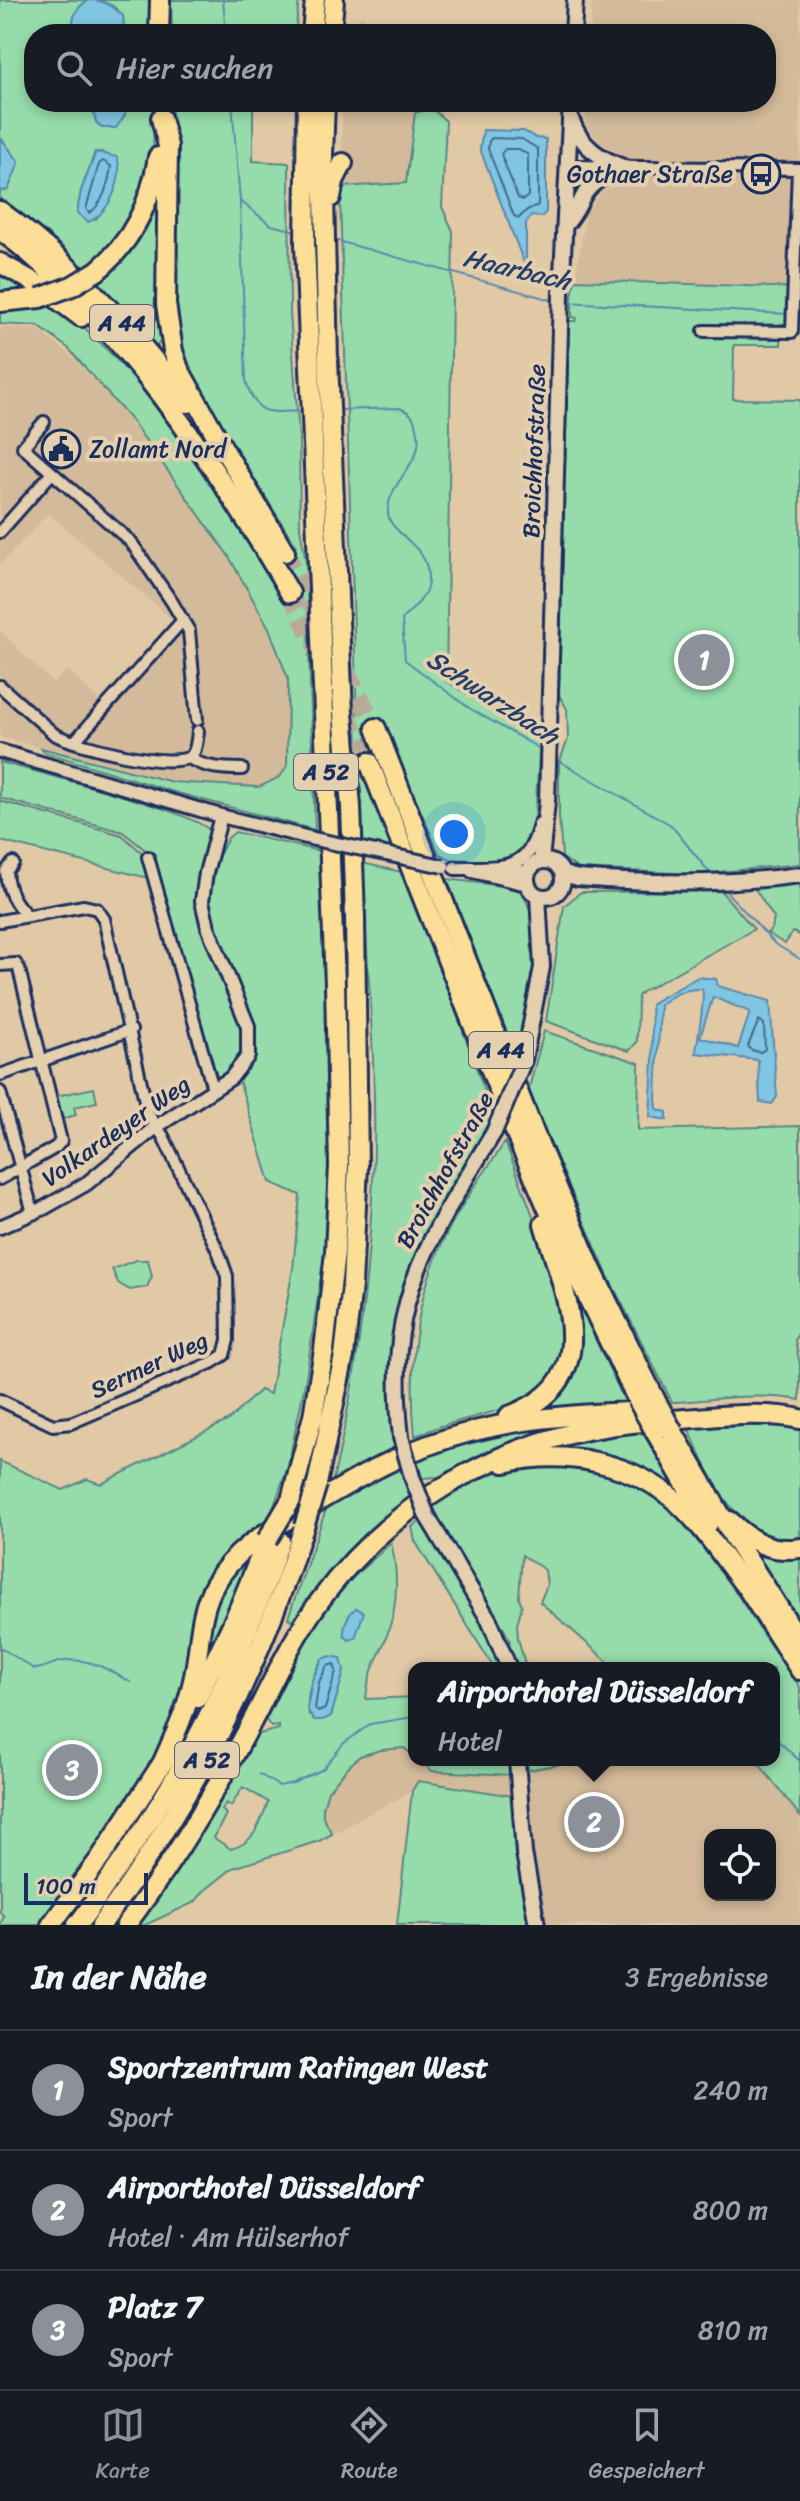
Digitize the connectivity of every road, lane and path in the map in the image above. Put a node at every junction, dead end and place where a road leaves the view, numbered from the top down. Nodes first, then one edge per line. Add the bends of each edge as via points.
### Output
1 (160, 0) edge
2 (315, 0) edge
3 (334, 0) edge
4 (575, 0) edge
5 (159, 24) edge
6 (313, 24) edge
7 (332, 24) edge
8 (574, 24) edge
9 (161, 112) edge
10 (161, 112) edge
11 (307, 112) edge
12 (325, 112) edge
13 (571, 112) edge
14 (572, 112) edge
15 (343, 163) dead end
16 (568, 166) junction
17 (623, 167) junction
18 (799, 169) edge
19 (0, 211) edge
20 (327, 223) junction
21 (566, 224) junction
22 (0, 230) edge
23 (0, 263) edge
24 (0, 302) edge
25 (704, 331) dead end
26 (128, 354) junction
27 (44, 422) dead end
28 (226, 453) junction
29 (52, 473) junction
30 (0, 532) edge
31 (285, 552) tunnel mouth
32 (290, 593) tunnel mouth
33 (183, 620) junction
34 (0, 686) edge
35 (376, 728) tunnel mouth
36 (74, 742) junction
37 (0, 751) edge
38 (189, 758) junction
39 (369, 762) tunnel mouth
40 (242, 769) dead end
41 (547, 802) junction
42 (221, 816) junction
43 (148, 857) dead end
44 (13, 863) dead end
45 (449, 867) junction
46 (800, 875) edge
47 (527, 878) junction
48 (551, 879) junction
49 (28, 916) junction
50 (0, 921) edge
51 (0, 965) edge
52 (131, 1030) junction
53 (41, 1062) junction
54 (0, 1075) edge
55 (213, 1089) junction
56 (0, 1092) edge
57 (156, 1127) junction
58 (522, 1149) junction
59 (20, 1169) junction
60 (0, 1179) edge
61 (33, 1213) junction
62 (0, 1227) edge
63 (646, 1398) junction
64 (0, 1400) edge
65 (800, 1408) edge
66 (800, 1419) edge
67 (664, 1433) junction
68 (449, 1438) junction
69 (456, 1480) junction
70 (714, 1505) junction
71 (273, 1540) junction
72 (800, 1548) edge
73 (287, 1580) junction
74 (745, 1586) junction
75 (800, 1641) edge
76 (506, 1662) edge
77 (800, 1670) edge
78 (162, 1764) junction
79 (517, 1766) edge
80 (187, 1835) junction
81 (51, 1925) edge
82 (77, 1925) edge
83 (101, 1925) edge
84 (126, 1925) edge
85 (537, 1925) edge

1 - 5 highway
2 - 6 highway
3 - 7 highway
4 - 8 main road
9 - 24 highway, bridge via 148,204 128,239 97,271 72,286 40,298
10 - 28 highway via 168,146 168,329 179,369
11 - 71 highway, A 52, bridge via 304,223 339,1165 335,1252 313,1416 291,1500
12 - 20 highway, A 52
13 - 16 main road, Broichhofstraße
14 - 17 main road via 583,143
15 - 20 highway via 334,181
16 - 17 street
16 - 21 main road, Broichhofstraße
17 - 18 street
17 - 21 main road via 586,192
18 - 25 street via 792,332
19 - 28 highway, A 44 via 102,302
20 - 73 highway, A 52, bridge via 341,682 355,917 358,1166 344,1356 317,1484
21 - 41 main road, Broichhofstraße
22 - 26 highway, A 44 via 52,274
23 - 26 highway via 37,284
26 - 32 highway, A 44 via 219,476
27 - 29 street via 23,447
28 - 31 highway, A 44
29 - 30 street
29 - 33 street via 131,542
33 - 36 street
33 - 38 street via 193,649 198,725
34 - 36 street via 54,734
35 - 63 highway, A 44 via 535,1135
36 - 38 street via 153,760
37 - 42 street
38 - 40 street via 217,768
39 - 58 highway, A 44
41 - 45 street via 526,857 507,866
41 - 48 main road, Broichhofstraße
42 - 45 street, bridge
42 - 55 street, Volkardeyer Weg via 202,901 250,1042 243,1065
43 - 55 street, Volkardeyer Weg
44 - 49 street via 6,871 9,888
45 - 47 street
46 - 48 main road via 712,883
47 - 48 main road
47 - 48 main road
48 - 76 main road, Broichhofstraße, bridge via 524,1060 494,1132 430,1239 408,1293 396,1368 401,1437 412,1477 427,1516 489,1620
49 - 50 street
49 - 52 street via 84,906 97,909 104,919
51 - 53 street via 18,966
52 - 53 street
52 - 57 street via 148,1114
53 - 54 street
53 - 59 street via 61,1141
55 - 57 street, Volkardeyer Weg
56 - 59 street
57 - 61 street, Volkardeyer Weg via 86,1184
57 - 64 street, Sermer Weg via 227,1276 224,1355 63,1424 39,1420
58 - 63 highway, A 44 via 574,1269
58 - 68 highway via 568,1314 569,1363 559,1384 539,1403
59 - 60 street
59 - 61 street
61 - 62 street, Volkardeyer Weg
63 - 67 highway, A 44, bridge
65 - 68 highway via 590,1414 523,1421
66 - 69 highway via 765,1416 603,1426 521,1447
67 - 70 highway, A 44
67 - 74 highway, A 44
68 - 78 highway via 360,1477 261,1535 236,1556 207,1602 192,1687
69 - 74 highway via 539,1457 576,1458 617,1468 679,1504
69 - 80 highway via 371,1543 318,1603
70 - 72 highway via 756,1542
70 - 75 highway, A 44
71 - 78 highway
71 - 82 highway, A 52 via 255,1609 205,1723 154,1814
73 - 80 highway via 275,1639 257,1689
73 - 83 highway, A 52 via 251,1671 191,1791
74 - 77 highway, A 44
78 - 81 highway
79 - 85 main road via 524,1853
80 - 84 highway

